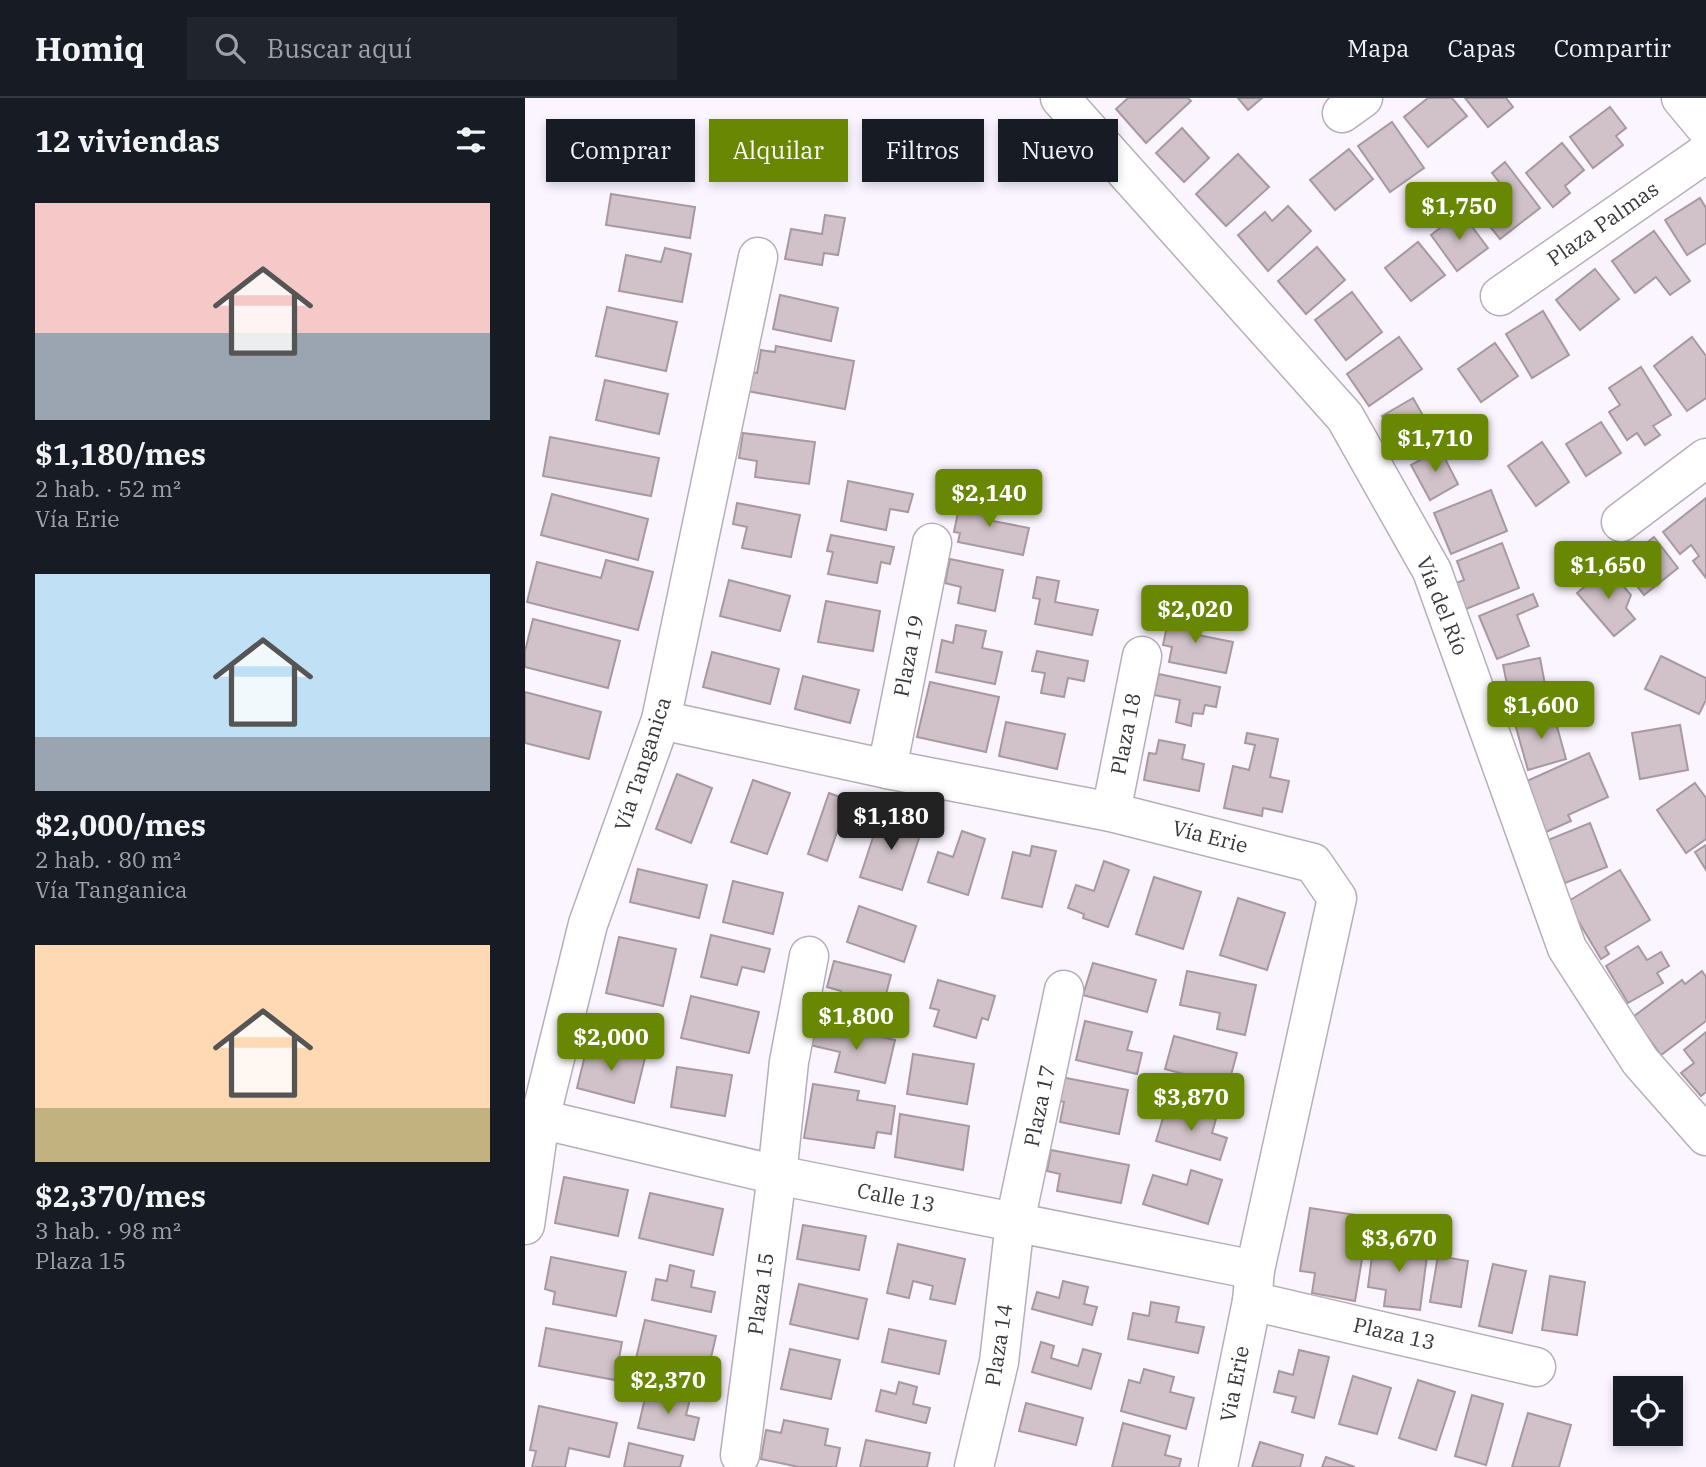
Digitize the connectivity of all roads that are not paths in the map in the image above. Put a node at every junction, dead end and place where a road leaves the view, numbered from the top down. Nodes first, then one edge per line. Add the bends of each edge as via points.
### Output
1 (1060, 98) edge
2 (1681, 98) edge
3 (1706, 128) edge
4 (1706, 153) edge
5 (758, 257) dead end
6 (1500, 296) dead end
7 (1706, 458) edge
8 (1621, 522) dead end
9 (932, 543) dead end
10 (1142, 656) dead end
11 (661, 720) junction
12 (887, 769) junction
13 (1111, 812) junction
14 (809, 956) dead end
15 (1064, 990) dead end
16 (540, 1119) junction
17 (1706, 1136) edge
18 (778, 1175) junction
19 (1015, 1222) junction
20 (525, 1225) edge
21 (1253, 1285) junction
22 (1537, 1367) dead end
23 (740, 1455) dead end
24 (974, 1467) edge
25 (1218, 1467) edge

1 - 17 street, Vía del Río via 1345,416 1432,571 1567,948 1640,1061
2 - 3 street
4 - 6 street, Plaza Palmas
5 - 11 street, Vía Tanganica
7 - 8 street
9 - 12 street, Plaza 19
10 - 13 street, Plaza 18
11 - 12 street, Vía Erie
11 - 16 street, Vía Tanganica via 587,924
12 - 13 street, Vía Erie
13 - 21 street, Vía Erie via 1313,863 1337,898
14 - 18 street, Plaza 15 via 789,1062
15 - 19 street, Plaza 17
16 - 18 street, Calle 13
16 - 20 street, Vía Tanganica
18 - 19 street, Calle 13
18 - 23 street, Plaza 15
19 - 21 street, Calle 13
19 - 24 street, Plaza 14 via 999,1362
21 - 22 street, Plaza 13
21 - 25 street, Via Erie

